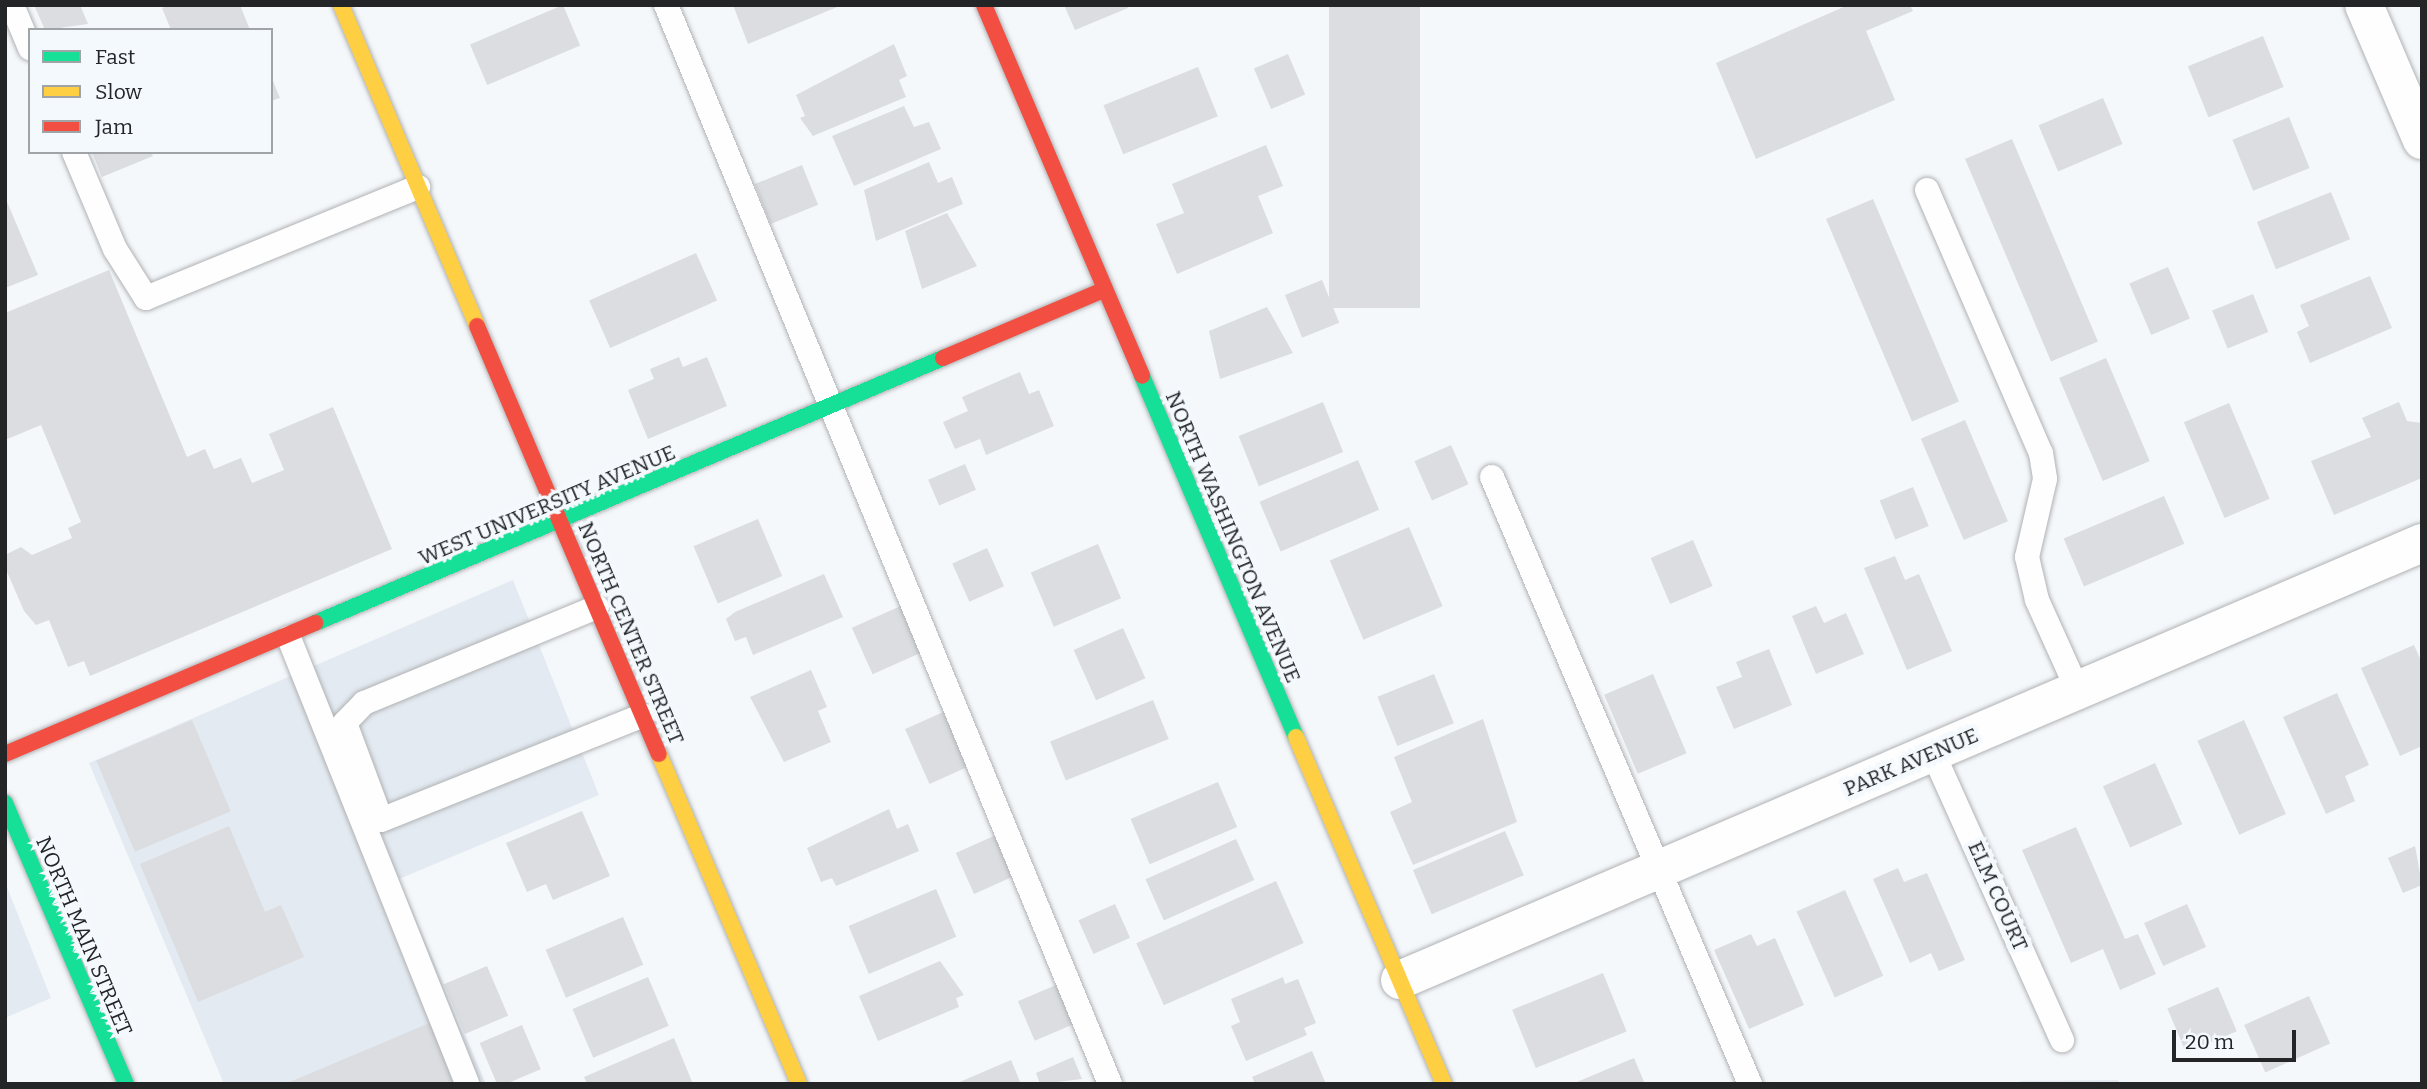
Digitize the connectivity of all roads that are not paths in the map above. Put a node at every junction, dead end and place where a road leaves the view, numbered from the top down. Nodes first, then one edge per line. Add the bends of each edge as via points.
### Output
1 (12, 5) edge
2 (341, 5) edge
3 (666, 5) edge
4 (984, 5) edge
5 (2364, 5) edge
6 (28, 43) edge
7 (2422, 140) edge
8 (75, 154) edge
9 (418, 187) junction
10 (1927, 190) dead end
11 (1104, 290) junction
12 (835, 406) junction
13 (1492, 477) dead end
14 (561, 522) junction
15 (2422, 543) edge
16 (597, 607) junction
17 (289, 638) junction
18 (2078, 691) junction
19 (643, 716) junction
20 (1933, 752) junction
21 (5, 754) edge
22 (5, 803) edge
23 (1657, 872) junction
24 (1401, 980) junction
25 (2062, 1040) dead end
26 (126, 1084) edge
27 (467, 1084) edge
28 (799, 1084) edge
29 (1110, 1084) edge
30 (1444, 1084) edge
31 (1750, 1084) edge

1 - 6 lane
2 - 9 street, NORTH CENTER STREET
3 - 12 lane
4 - 11 street, NORTH WASHINGTON AVENUE
5 - 7 street
8 - 9 lane via 115,249 146,298
9 - 14 street, NORTH CENTER STREET
10 - 18 lane via 2041,453 2045,479 2027,557 2037,600
11 - 12 street, WEST UNIVERSITY AVENUE
11 - 24 street, NORTH WASHINGTON AVENUE
12 - 14 street, WEST UNIVERSITY AVENUE
12 - 29 lane
13 - 23 lane
14 - 16 street, NORTH CENTER STREET
14 - 17 street, WEST UNIVERSITY AVENUE
15 - 18 street, PARK AVENUE
16 - 19 street, NORTH CENTER STREET
16 - 19 lane via 364,703 345,723 370,796 381,820
17 - 21 street, WEST UNIVERSITY AVENUE
17 - 27 lane
18 - 20 street, PARK AVENUE
19 - 28 street, NORTH CENTER STREET
20 - 23 street, PARK AVENUE
20 - 25 lane, ELM COURT
22 - 26 street, NORTH MAIN STREET
23 - 24 street, PARK AVENUE
23 - 31 lane
24 - 30 street, NORTH WASHINGTON AVENUE

